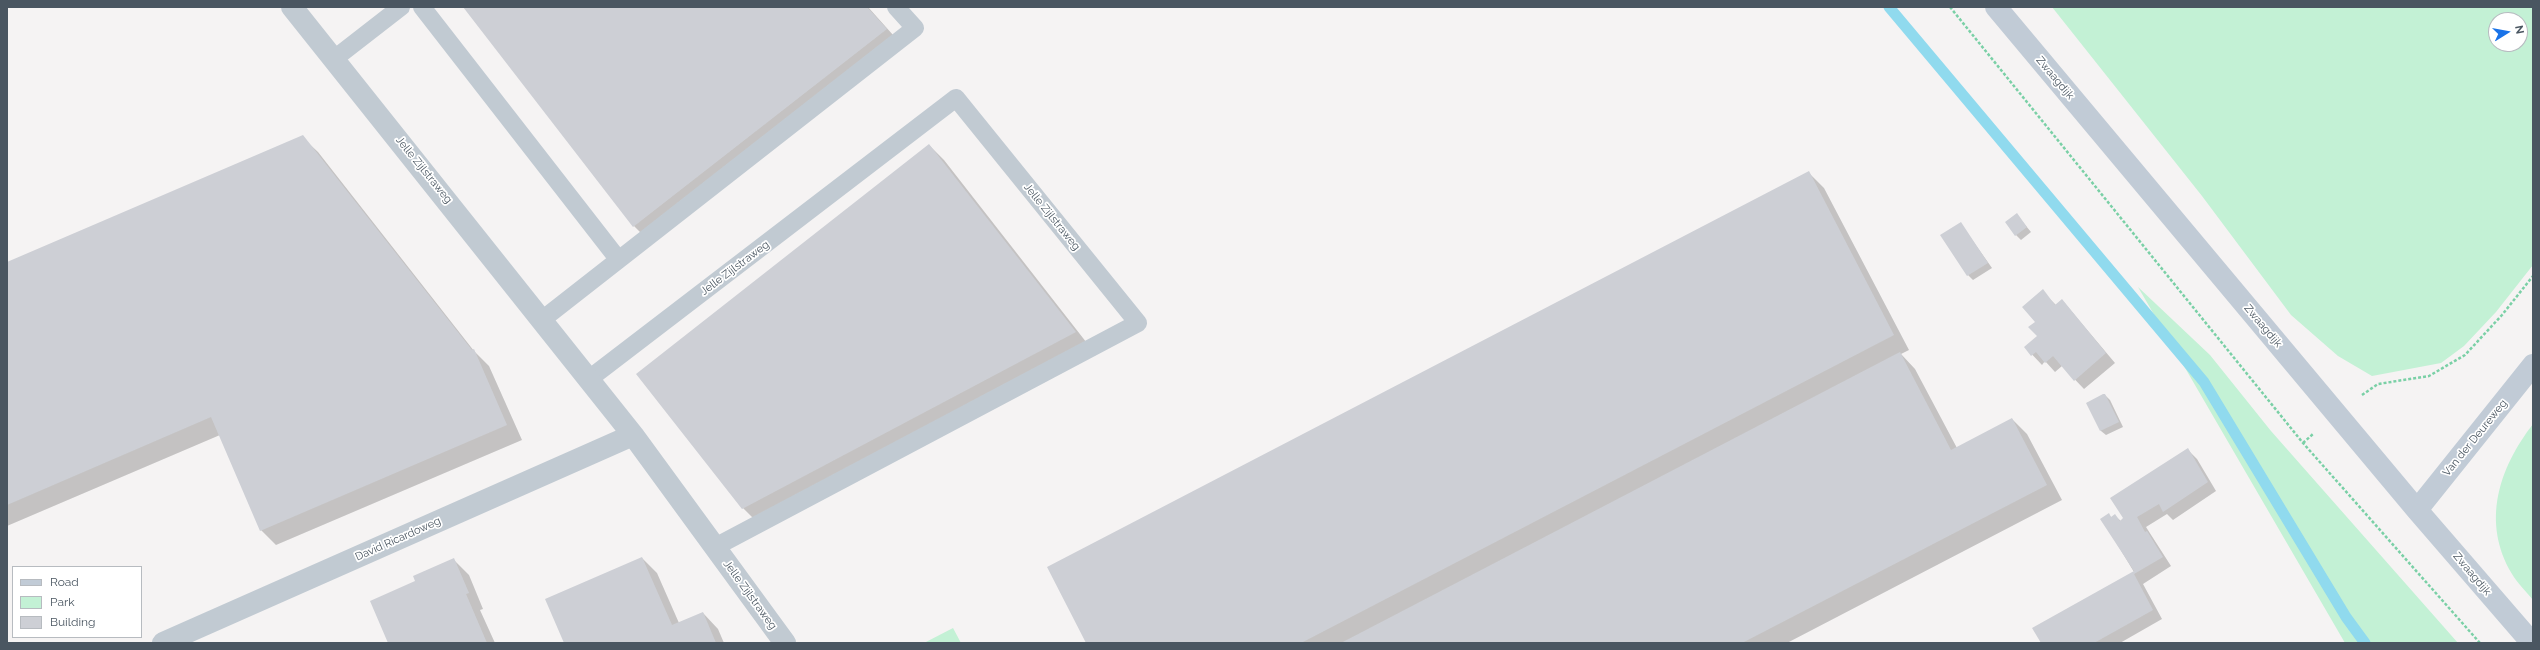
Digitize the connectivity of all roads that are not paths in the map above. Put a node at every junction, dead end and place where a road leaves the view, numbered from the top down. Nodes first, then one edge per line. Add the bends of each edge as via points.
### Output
1 (292, 7) edge
2 (401, 7) edge
3 (422, 7) edge
4 (896, 7) edge
5 (1996, 7) edge
6 (334, 59) junction
7 (618, 260) junction
8 (543, 319) junction
9 (2533, 365) edge
10 (589, 379) junction
11 (634, 435) junction
12 (2417, 510) junction
13 (715, 547) junction
14 (163, 643) edge
15 (785, 643) edge
16 (2532, 643) edge

1 - 6 street, Jelle Zijlstraweg
2 - 6 lane
3 - 7 lane
4 - 7 lane via 915,28
5 - 12 street, Zwaagdijk
6 - 8 street, Jelle Zijlstraweg
7 - 8 lane
8 - 10 street, Jelle Zijlstraweg
9 - 12 street, Van der Deureweg
10 - 11 street, Jelle Zijlstraweg
10 - 13 lane, Jelle Zijlstraweg via 956,98 1138,323
11 - 13 street, Jelle Zijlstraweg
11 - 14 street, David Ricardoweg
12 - 16 street, Zwaagdijk
13 - 15 street, Jelle Zijlstraweg

